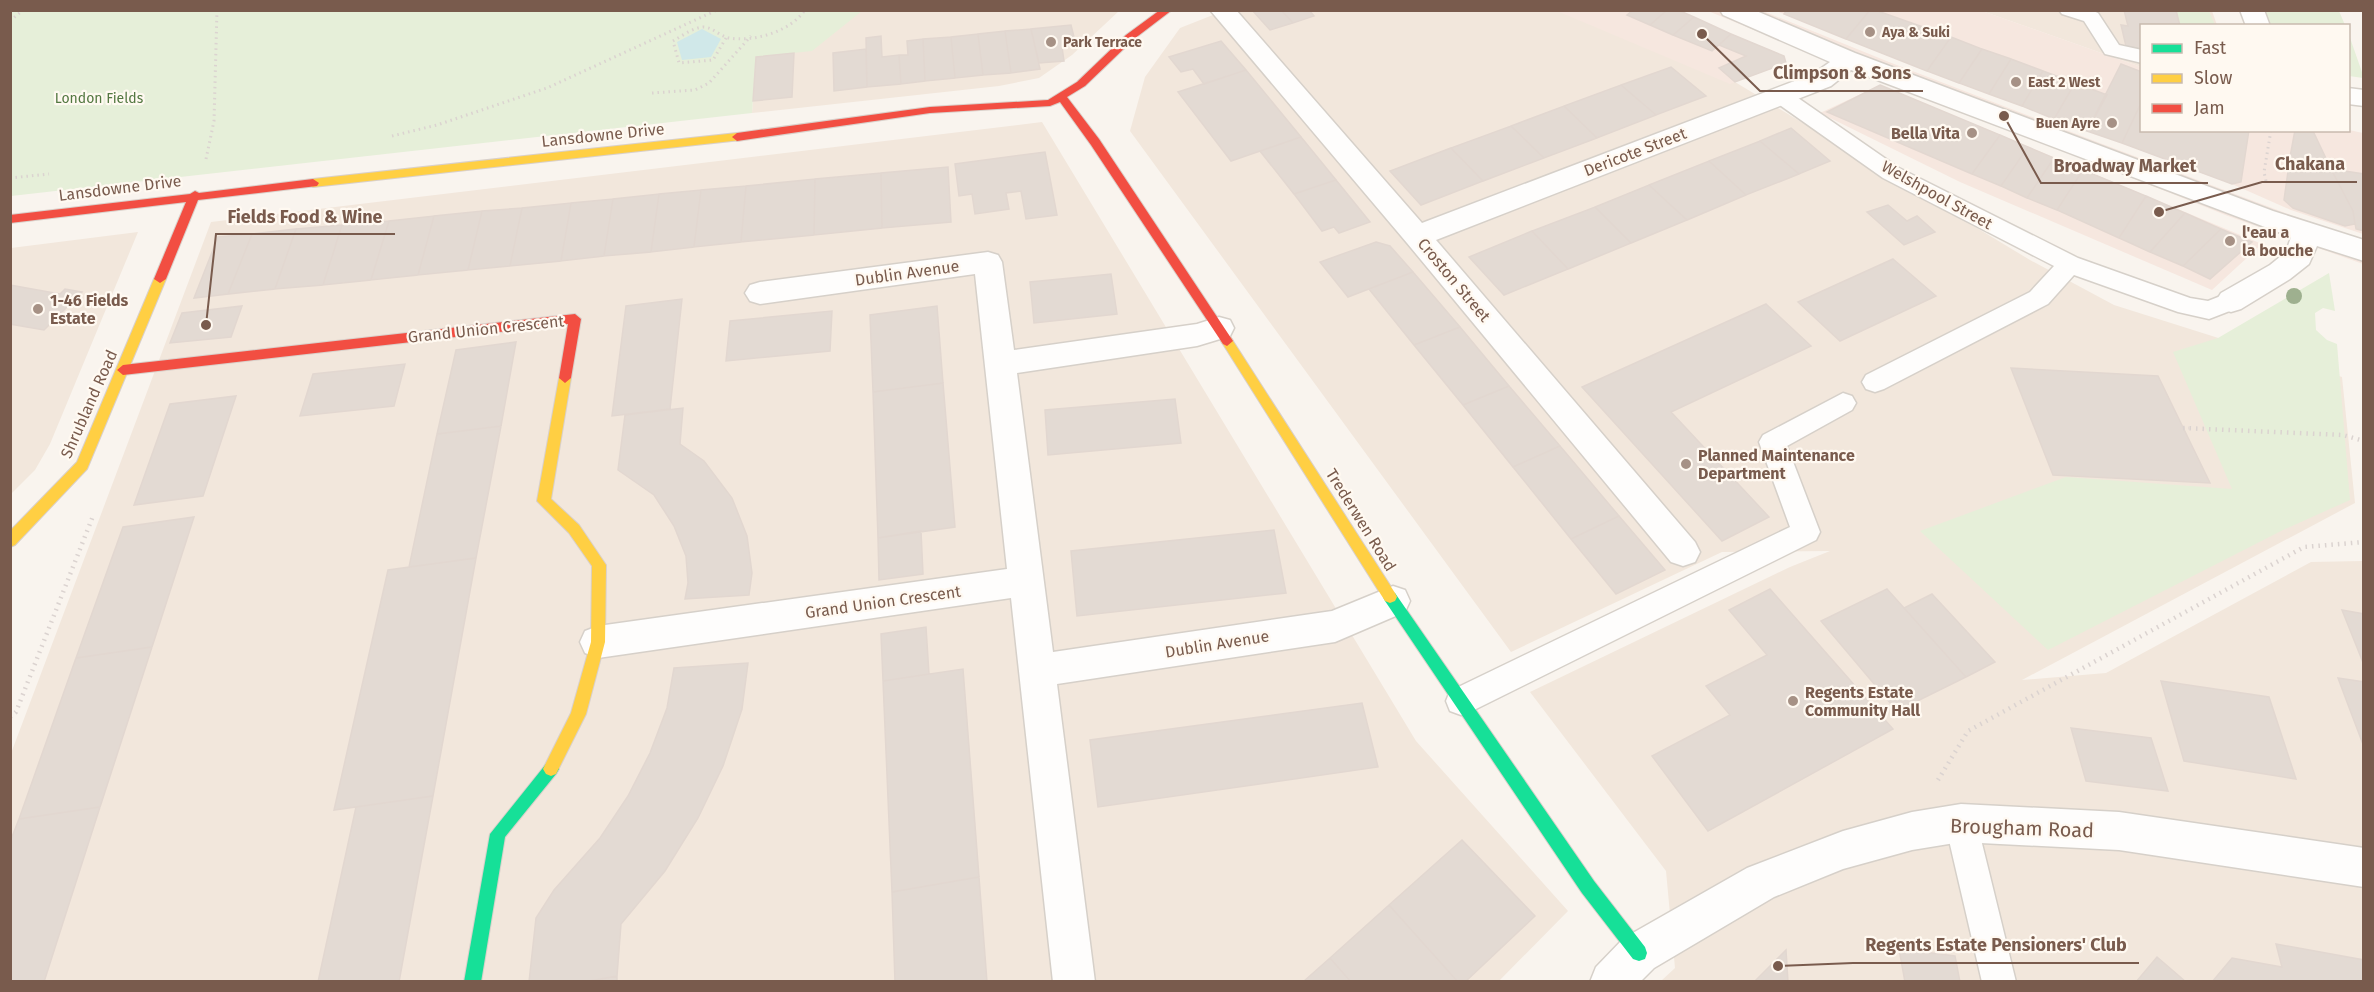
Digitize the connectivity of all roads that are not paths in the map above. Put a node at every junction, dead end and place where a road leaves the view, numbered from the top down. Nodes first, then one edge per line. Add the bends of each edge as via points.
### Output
1 (1167, 10) edge
2 (1222, 10) edge
3 (1732, 10) edge
4 (2069, 10) edge
5 (2140, 57) edge
6 (1846, 59) junction
7 (1781, 96) junction
8 (1063, 99) junction
9 (195, 195) junction
10 (10, 219) edge
11 (2307, 233) junction
12 (1417, 236) junction
13 (2363, 251) edge
14 (2070, 264) junction
15 (2364, 277) edge
16 (760, 293) dead end
17 (2231, 301) joint
18 (1219, 328) junction
19 (1000, 364) junction
20 (123, 369) junction
21 (1875, 382) dead end
22 (1843, 403) dead end
23 (10, 541) edge
24 (1683, 552) dead end
25 (1026, 581) junction
26 (1394, 601) junction
27 (598, 642) junction
28 (1037, 671) junction
29 (1461, 701) junction
30 (1961, 823) junction
31 (2364, 868) edge
32 (1639, 953) junction
33 (472, 981) edge
34 (1074, 981) edge
35 (1611, 981) edge
36 (1999, 981) edge

1 - 8 street, Lansdowne Drive via 1125,41
2 - 12 street, Croston Street
3 - 6 street
4 - 5 lane via 2091,17 2112,50
6 - 7 street, Dericote Street via 1838,70 1822,80
6 - 11 street
7 - 12 street, Dericote Street
7 - 14 lane, Welshpool Street via 1892,173
8 - 9 street, Lansdowne Drive via 1032,105 930,110 732,138
8 - 18 street, Trederwen Road
9 - 10 street, Lansdowne Drive
9 - 20 street, Shrubland Road
11 - 13 street
11 - 17 street, Welshpool Street via 2299,257
12 - 24 street, Croston Street
13 - 15 street
14 - 17 lane, Welshpool Street via 2187,306 2209,310
14 - 21 lane via 2039,298
16 - 19 street, Dublin Avenue via 988,262
18 - 19 street via 1197,335
18 - 26 street, Trederwen Road
19 - 25 street, Dublin Avenue
20 - 23 street, Shrubland Road via 82,465
20 - 27 street, Grand Union Crescent via 575,319 544,501 574,529 599,565
22 - 29 lane via 1772,442 1806,532
25 - 27 street, Grand Union Crescent
25 - 28 street, Dublin Avenue
26 - 28 street, Dublin Avenue via 1335,626
26 - 29 street, Trederwen Road
27 - 33 street, Grand Union Crescent via 578,714 551,771 498,834
28 - 34 street, Dublin Avenue
29 - 32 street, Trederwen Road via 1588,887
30 - 31 street, Brougham Road via 2119,831
30 - 32 street, Brougham Road via 1912,831 1843,850 1761,882
30 - 36 lane
32 - 35 street, Brougham Road

